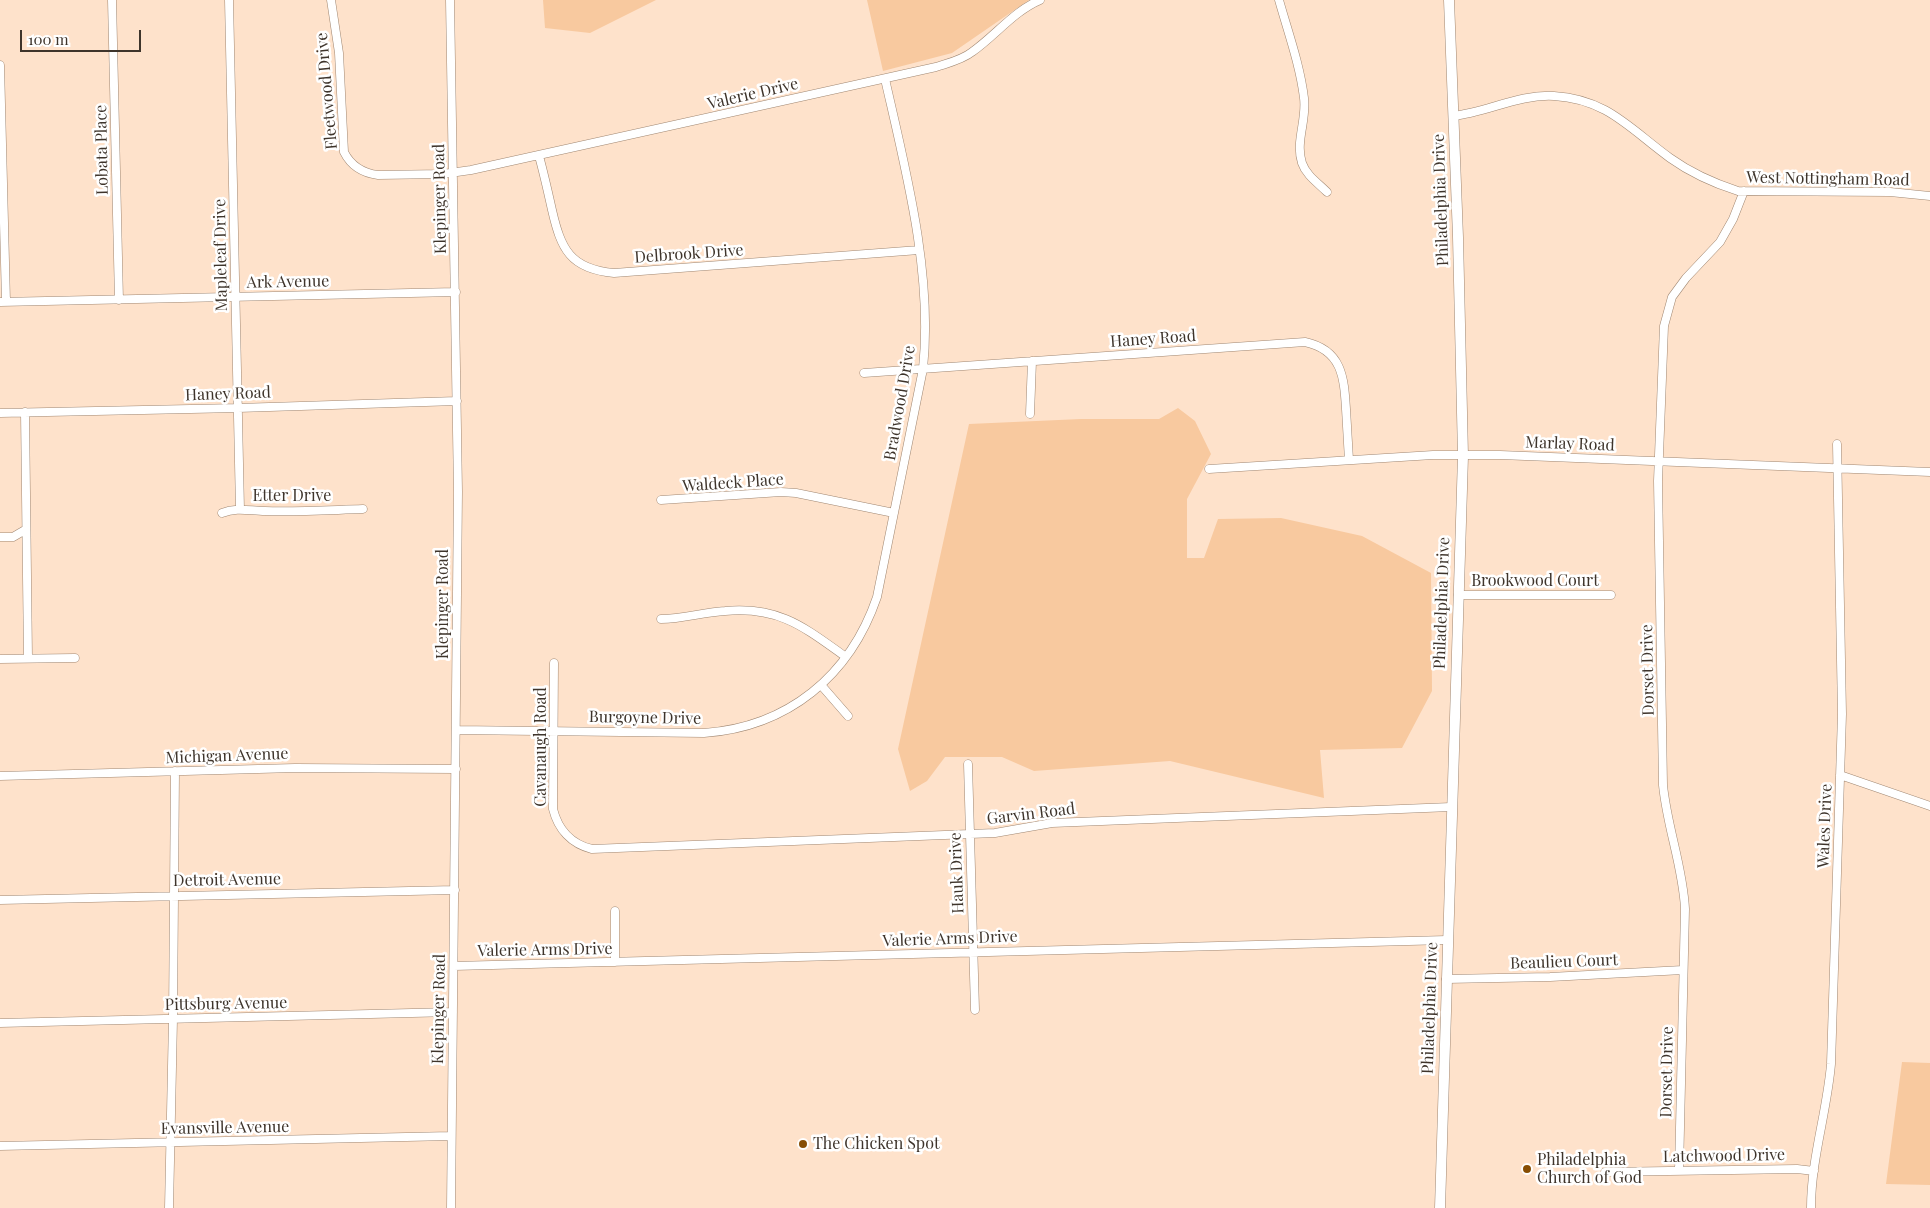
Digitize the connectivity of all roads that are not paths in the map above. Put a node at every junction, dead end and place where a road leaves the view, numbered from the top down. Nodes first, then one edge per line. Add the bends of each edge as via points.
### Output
1 (112, 0) edge
2 (229, 0) edge
3 (331, 0) edge
4 (450, 0) edge
5 (1040, 0) edge
6 (1280, 0) edge
7 (1449, 0) edge
8 (0, 65) edge
9 (885, 79) junction
10 (1453, 116) junction
11 (540, 156) junction
12 (454, 172) junction
13 (1744, 191) junction
14 (1327, 192) dead end
15 (1930, 196) edge
16 (919, 250) junction
17 (456, 292) junction
18 (236, 297) junction
19 (119, 300) junction
20 (3, 302) edge
21 (1032, 361) junction
22 (923, 369) junction
23 (864, 373) dead end
24 (457, 400) junction
25 (238, 408) junction
26 (25, 412) junction
27 (0, 413) edge
28 (1030, 414) dead end
29 (1837, 444) dead end
30 (1463, 456) junction
31 (1349, 460) junction
32 (1659, 461) junction
33 (1209, 469) dead end
34 (1838, 469) junction
35 (1930, 472) edge
36 (661, 500) dead end
37 (240, 509) junction
38 (363, 509) dead end
39 (222, 513) dead end
40 (894, 513) junction
41 (25, 530) junction
42 (0, 537) edge
43 (1458, 595) junction
44 (1611, 595) dead end
45 (661, 619) dead end
46 (846, 657) junction
47 (28, 658) junction
48 (75, 658) dead end
49 (0, 659) edge
50 (554, 663) dead end
51 (821, 685) junction
52 (848, 716) dead end
53 (456, 730) junction
54 (554, 731) junction
55 (968, 764) dead end
56 (456, 769) junction
57 (175, 771) junction
58 (1840, 775) junction
59 (0, 776) edge
60 (1930, 806) edge
61 (1451, 807) junction
62 (970, 834) junction
63 (614, 849) joint
64 (455, 890) junction
65 (174, 895) junction
66 (0, 900) edge
67 (615, 910) dead end
68 (1447, 940) junction
69 (973, 953) junction
70 (615, 962) junction
71 (454, 966) junction
72 (1683, 970) junction
73 (1446, 979) junction
74 (975, 1010) dead end
75 (453, 1012) junction
76 (173, 1019) junction
77 (0, 1023) edge
78 (451, 1136) junction
79 (170, 1143) junction
80 (0, 1146) edge
81 (1679, 1171) junction
82 (1814, 1171) junction
83 (1605, 1172) dead end
84 (170, 1208) edge
85 (451, 1208) edge
86 (1440, 1208) edge
87 (1811, 1208) edge

1 - 19 street, Lobata Place
2 - 18 street, Mapleleaf Drive
3 - 12 street, Fleetwood Drive via 344,152 349,161 368,174
4 - 12 street, Klepinger Road
5 - 9 street, Valerie Drive via 970,53 936,67
6 - 14 street via 1304,96 1300,154 1306,171
7 - 10 main road, Philadelphia Drive
8 - 20 street
9 - 11 street, Valerie Drive
9 - 16 street, Bradwood Drive
10 - 13 street, West Nottingham Road via 1536,96 1582,101 1617,116 1691,172 1722,186
10 - 30 main road, Philadelphia Drive
11 - 12 street, Valerie Drive
11 - 16 street, Delbrook Drive via 560,239 572,257 595,271 614,274
12 - 17 street, Klepinger Road
13 - 15 street, West Nottingham Road via 1873,191
13 - 32 street, Dorset Drive via 1720,242 1679,286 1668,310 1664,326
16 - 22 street, Bradwood Drive via 925,316
17 - 18 street, Ark Avenue
17 - 24 street, Klepinger Road
18 - 19 street, Ark Avenue
18 - 25 street, Mapleleaf Drive
19 - 20 street, Ark Avenue
21 - 22 street, Haney Road
21 - 28 street
21 - 31 street, Haney Road via 1300,342 1315,344 1333,356 1343,374
22 - 23 street, Haney Road
22 - 40 street, Bradwood Drive
24 - 25 street, Haney Road
24 - 53 street, Klepinger Road
25 - 26 street, Haney Road
25 - 37 street, Mapleleaf Drive
26 - 27 street, Haney Road
26 - 41 street
29 - 34 street, Wales Drive
30 - 31 street, Marlay Road
30 - 32 street, Marlay Road
30 - 43 main road, Philadelphia Drive
31 - 33 street, Marlay Road
32 - 34 street, Marlay Road
32 - 72 street, Dorset Drive via 1663,785 1684,893
34 - 35 street, Marlay Road
34 - 58 street, Wales Drive
36 - 40 street, Waldeck Place via 780,492
37 - 38 street, Etter Drive
37 - 39 street, Etter Drive
40 - 46 street, Bradwood Drive via 877,597 864,631
41 - 42 street via 13,537
41 - 47 street
43 - 44 street, Brookwood Court
43 - 61 main road, Philadelphia Drive
45 - 46 street via 724,610 773,614 793,621
46 - 51 street, Bradwood Drive
47 - 48 street
47 - 49 street
50 - 54 street, Cavanaugh Road
51 - 52 street
51 - 54 street, Burgoyne Drive via 786,711 734,730 704,733
53 - 54 street, Burgoyne Drive
53 - 56 street, Klepinger Road
54 - 63 street, Cavanaugh Road via 553,809 557,822 580,846
55 - 62 street, Hauk Drive
56 - 57 street, Michigan Avenue
56 - 64 street, Klepinger Road
57 - 59 street, Michigan Avenue
57 - 65 street
58 - 60 street
58 - 82 street, Wales Drive via 1831,1064
61 - 62 street, Garvin Road via 1052,823 1007,832
61 - 68 main road, Philadelphia Drive
62 - 63 street, Garvin Road
62 - 69 street, Hauk Drive
64 - 65 street, Detroit Avenue
64 - 71 street, Klepinger Road
65 - 66 street, Detroit Avenue
65 - 76 street
67 - 70 street
68 - 69 street, Valerie Arms Drive
68 - 73 main road, Philadelphia Drive
69 - 70 street, Valerie Arms Drive
69 - 74 street, Hauk Drive
70 - 71 street, Valerie Arms Drive
71 - 75 street, Klepinger Road
72 - 73 street, Beaulieu Court
72 - 81 street, Dorset Drive
73 - 86 main road, Philadelphia Drive
75 - 76 street, Pittsburg Avenue
75 - 78 street, Klepinger Road
76 - 77 street, Pittsburg Avenue
76 - 79 street
78 - 79 street, Evansville Avenue
78 - 85 street, Klepinger Road
79 - 80 street, Evansville Avenue
79 - 84 street
81 - 82 street, Latchwood Drive
81 - 83 street, Latchwood Drive
82 - 87 street, Wales Drive

